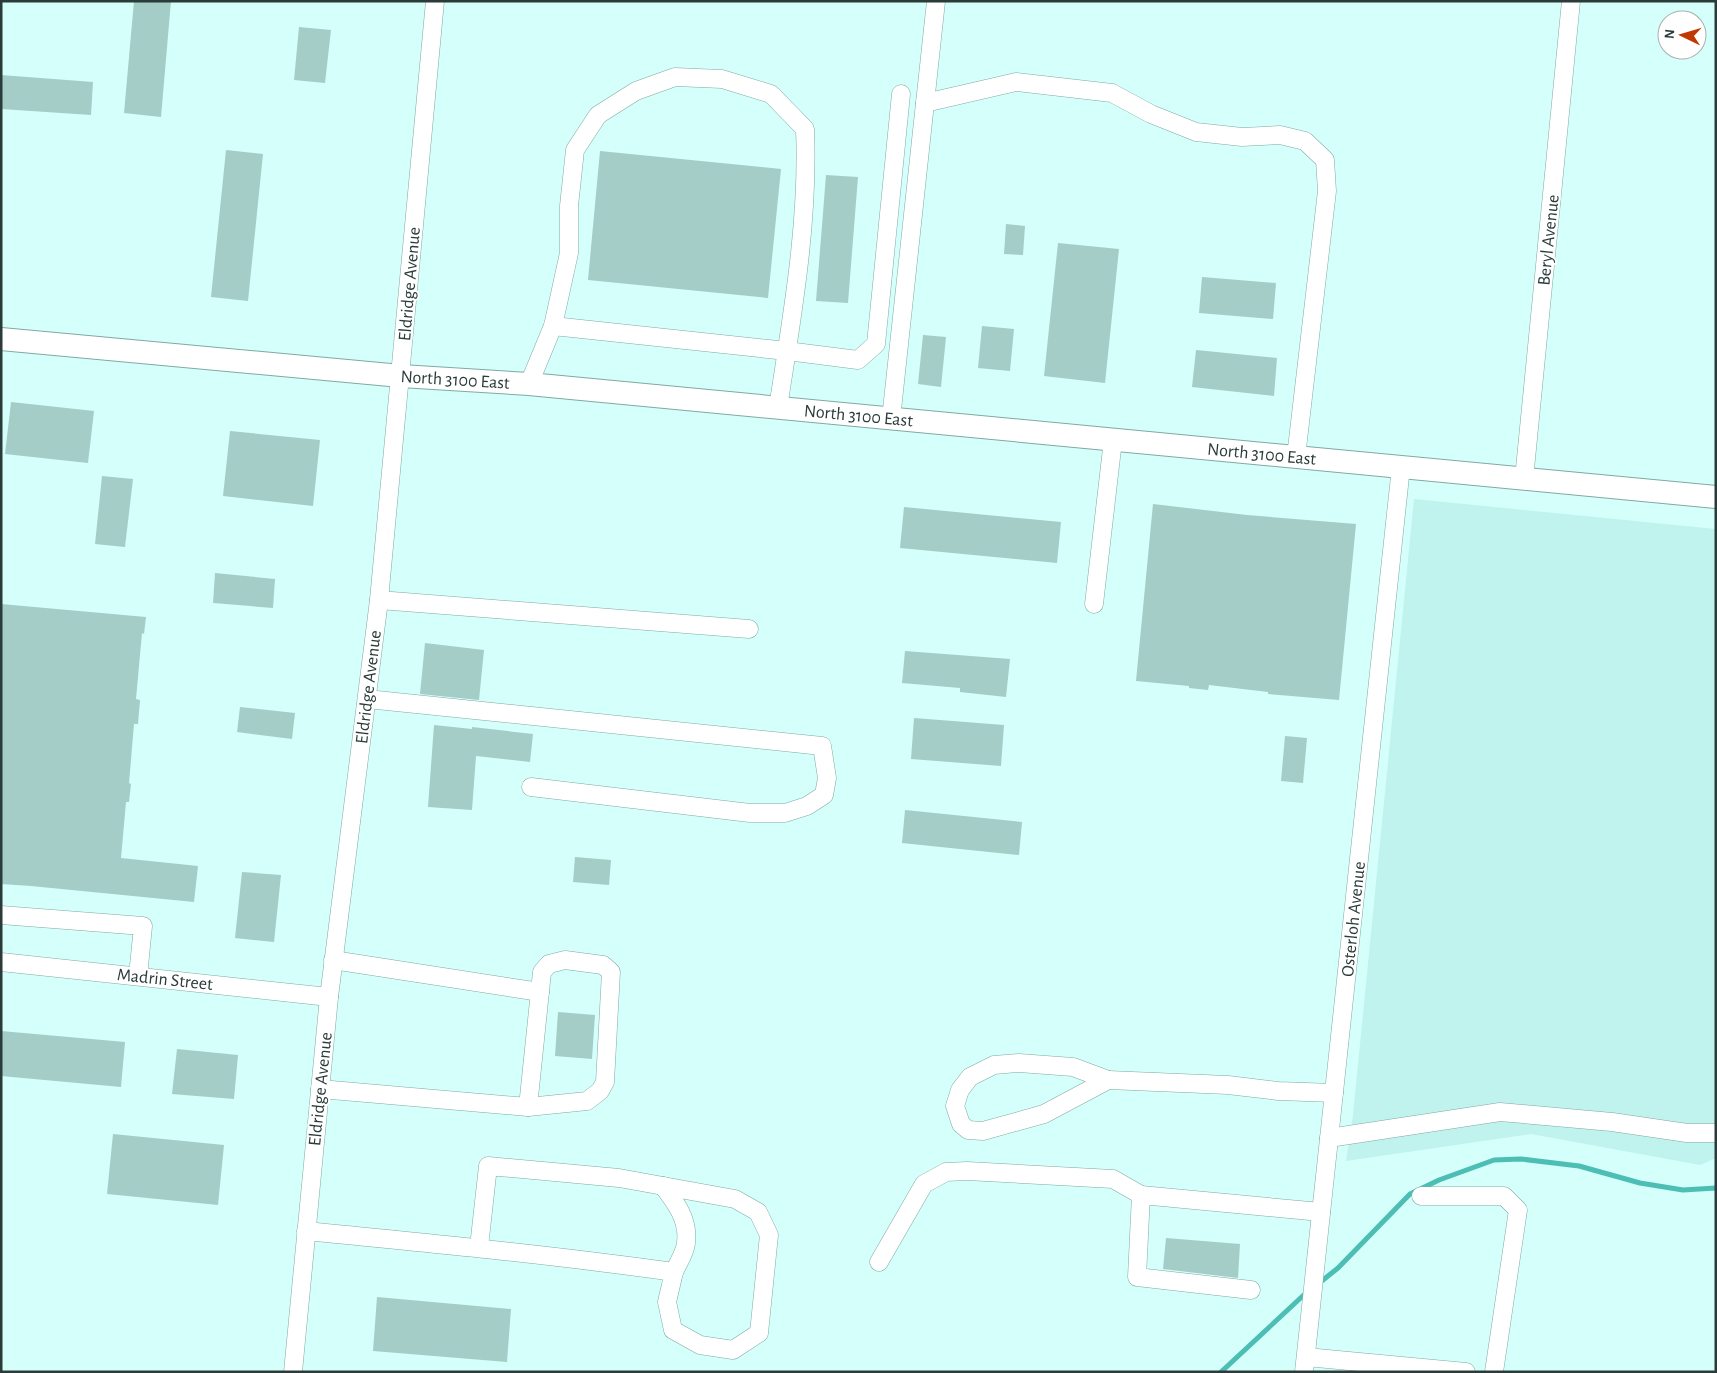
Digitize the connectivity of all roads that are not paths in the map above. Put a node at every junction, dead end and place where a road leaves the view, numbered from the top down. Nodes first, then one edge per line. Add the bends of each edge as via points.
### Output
1 (435, 1) edge
2 (936, 1) edge
3 (1571, 1) edge
4 (901, 94) dead end
5 (925, 103) junction
6 (553, 326) junction
7 (1, 339) edge
8 (787, 351) junction
9 (401, 376) junction
10 (529, 384) junction
11 (778, 408) junction
12 (891, 418) junction
13 (1113, 440) junction
14 (1296, 457) junction
15 (1401, 467) junction
16 (1524, 479) junction
17 (1716, 497) edge
18 (379, 600) junction
19 (1094, 604) dead end
20 (749, 629) dead end
21 (367, 699) junction
22 (531, 787) dead end
23 (1, 915) edge
24 (333, 960) junction
25 (1, 962) edge
26 (138, 976) junction
27 (540, 992) junction
28 (329, 997) junction
29 (1108, 1080) junction
30 (320, 1089) junction
31 (1334, 1093) junction
32 (528, 1107) junction
33 (1716, 1133) edge
34 (1329, 1138) junction
35 (664, 1186) junction
36 (1141, 1195) junction
37 (1421, 1196) dead end
38 (1321, 1212) junction
39 (306, 1231) junction
40 (479, 1247) junction
41 (879, 1262) dead end
42 (674, 1272) junction
43 (1251, 1290) dead end
44 (1305, 1364) edge
45 (293, 1372) edge
46 (1466, 1372) edge
47 (1494, 1372) edge

1 - 9 street, Eldridge Avenue
2 - 5 street
3 - 16 street, Beryl Avenue
4 - 8 street via 876,344 858,360
5 - 12 street
5 - 14 street via 1016,82 1112,93 1151,114 1196,132 1242,137 1280,135 1305,141 1325,160 1327,191
6 - 8 street
6 - 8 street via 570,253 569,206 575,150 598,115 636,91 675,76 722,79 771,94 804,130 806,168 800,246
6 - 10 street
7 - 9 main road, North 3100 East
8 - 11 street
9 - 10 main road, North 3100 East
9 - 18 street, Eldridge Avenue
10 - 11 main road, North 3100 East
11 - 12 main road, North 3100 East
12 - 13 main road, North 3100 East
13 - 14 main road, North 3100 East
13 - 19 street
14 - 15 main road, North 3100 East
15 - 16 main road, North 3100 East
15 - 31 street, Osterloh Avenue
16 - 17 main road, North 3100 East
18 - 20 street
18 - 21 street, Eldridge Avenue
21 - 22 street via 822,746 827,778 824,795 807,806 785,813 750,813
21 - 24 street, Eldridge Avenue
23 - 26 street via 143,926
24 - 27 street
24 - 28 street, Eldridge Avenue
25 - 26 street, Madrin Street
26 - 28 street, Madrin Street
27 - 32 street
27 - 32 street via 542,972 548,964 565,960 603,965 611,972 605,1082 600,1091 586,1101
28 - 30 street, Eldridge Avenue
29 - 29 street via 1044,1114 983,1131 968,1130 961,1124 956,1106 960,1090 970,1077 994,1065 1019,1062 1073,1067
29 - 31 street
30 - 32 street
30 - 39 street, Eldridge Avenue
31 - 34 street, Osterloh Avenue
33 - 34 street via 1687,1133 1612,1122 1500,1112
34 - 38 street, Osterloh Avenue
35 - 40 street via 619,1178 488,1166
35 - 42 street via 685,1222 686,1244
35 - 42 street via 735,1199 758,1212 769,1235 759,1333 733,1350 700,1345 673,1330 667,1302
36 - 38 street
36 - 41 street via 1113,1179 946,1172 924,1184
36 - 43 street via 1137,1277
37 - 47 street via 1504,1196 1518,1210
38 - 44 street, Osterloh Avenue
39 - 40 street
39 - 45 street, Eldridge Avenue
40 - 42 street
44 - 46 street

